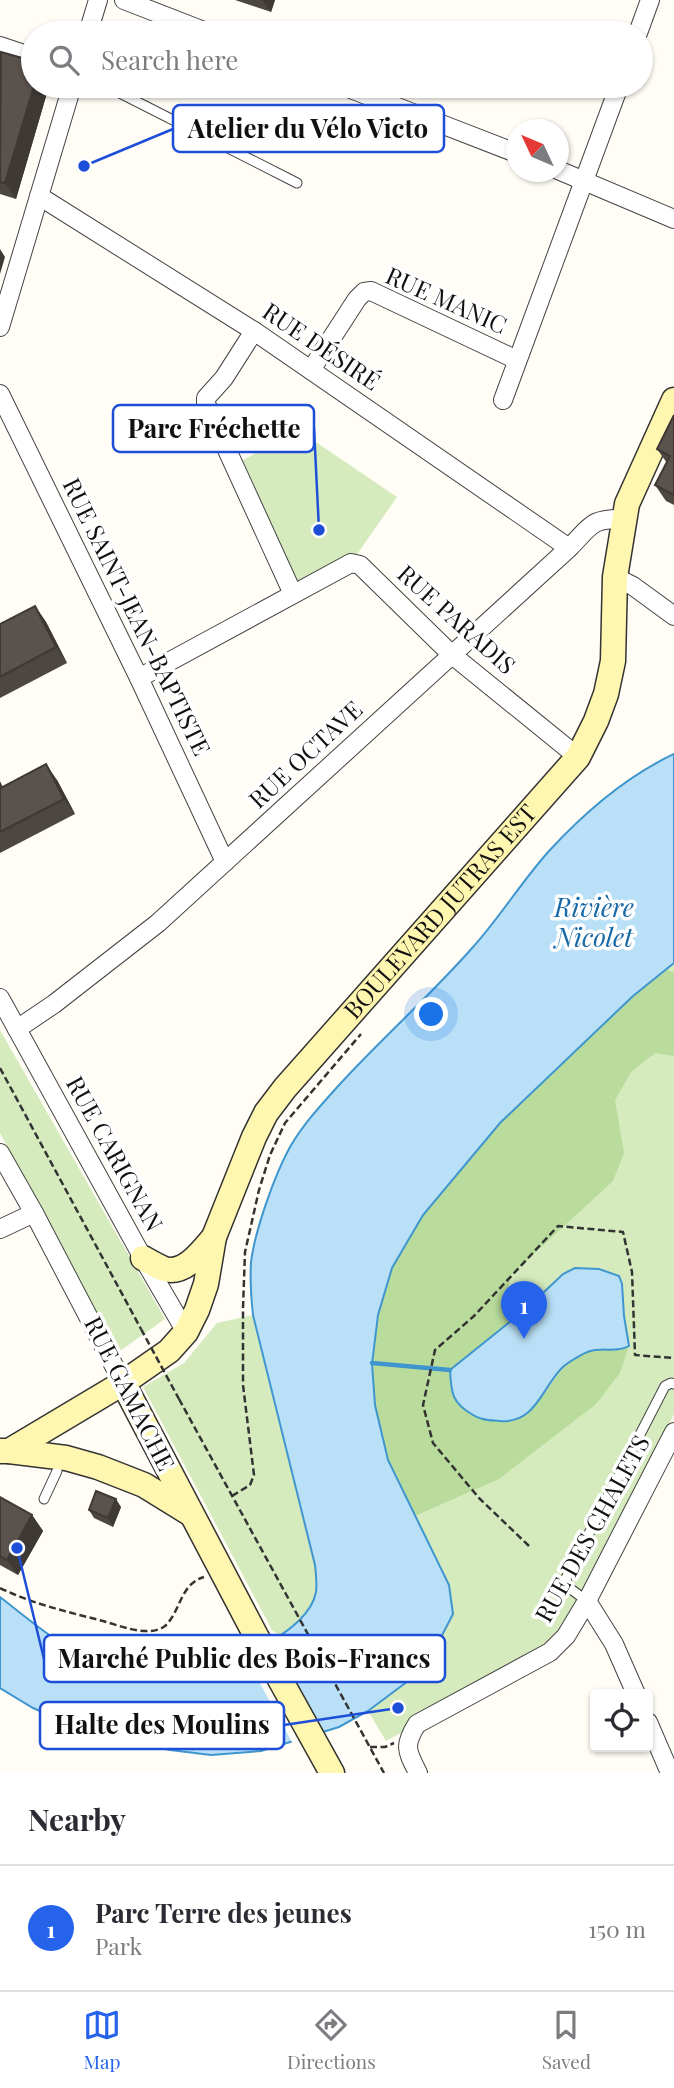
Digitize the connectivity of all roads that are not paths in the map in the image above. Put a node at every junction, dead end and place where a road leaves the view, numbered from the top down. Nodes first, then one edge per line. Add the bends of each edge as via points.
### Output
1 (98, 0) edge
2 (124, 0) edge
3 (650, 0) edge
4 (92, 21) edge
5 (178, 21) edge
6 (642, 21) edge
7 (0, 46) edge
8 (21, 53) edge
9 (68, 98) edge
10 (130, 98) edge
11 (374, 98) edge
12 (615, 98) edge
13 (506, 149) edge
14 (569, 174) edge
15 (584, 180) junction
16 (297, 183) dead end
17 (39, 196) junction
18 (674, 219) edge
19 (6, 287) edge
20 (0, 327) edge
21 (254, 331) junction
22 (517, 360) junction
23 (311, 370) junction
24 (0, 394) edge
25 (503, 400) dead end
26 (674, 400) edge
27 (624, 519) junction
28 (569, 548) junction
29 (615, 577) junction
30 (293, 594) junction
31 (674, 616) edge
32 (451, 654) junction
33 (139, 678) junction
34 (578, 757) junction
35 (225, 862) junction
36 (0, 998) edge
37 (17, 1029) junction
38 (0, 1153) edge
39 (34, 1213) junction
40 (0, 1228) edge
41 (214, 1237) junction
42 (143, 1258) junction
43 (186, 1332) junction
44 (123, 1383) junction
45 (674, 1384) edge
46 (674, 1432) edge
47 (5, 1451) edge
48 (57, 1471) dead end
49 (44, 1500) dead end
50 (191, 1514) junction
51 (587, 1601) junction
52 (634, 1689) edge
53 (653, 1734) edge
54 (332, 1773) edge
55 (418, 1773) edge
56 (670, 1773) edge

1 - 4 street
2 - 5 street
3 - 6 street
7 - 8 street
9 - 17 street
10 - 16 lane
11 - 13 street
12 - 15 street
14 - 15 street
15 - 18 street
15 - 22 street
17 - 19 street
17 - 21 street, RUE DÉSIRÉ
19 - 20 street
21 - 23 street, RUE DÉSIRÉ
21 - 30 street via 206,404
22 - 23 street, RUE MANIC via 371,291 357,299
22 - 25 street
23 - 28 street, RUE DÉSIRÉ
24 - 33 street, RUE SAINT-JEAN-BAPTISTE
26 - 27 main road, BOULEVARD JUTRAS EST
27 - 28 street, RUE OCTAVE via 594,523
27 - 29 main road, BOULEVARD JUTRAS EST
28 - 32 street, RUE OCTAVE
29 - 31 street
29 - 34 main road, BOULEVARD JUTRAS EST via 613,661 607,694
30 - 32 street, RUE PARADIS via 351,563 360,565
30 - 33 street, RUE PARADIS
32 - 34 street, RUE PARADIS
32 - 35 street, RUE OCTAVE
33 - 35 street, RUE SAINT-JEAN-BAPTISTE
34 - 41 main road, BOULEVARD JUTRAS EST via 266,1113
35 - 37 street, RUE OCTAVE via 158,923
36 - 37 street, RUE CARIGNAN
37 - 42 street, RUE CARIGNAN
38 - 39 street, RUE GAMACHE
39 - 40 street
39 - 44 street, RUE GAMACHE
41 - 42 main road via 184,1266 166,1270
41 - 43 main road, BOULEVARD JUTRAS EST via 206,1284
42 - 43 street, RUE CARIGNAN
43 - 44 main road, BOULEVARD JUTRAS EST via 169,1351
44 - 47 main road, BOULEVARD JUTRAS EST
44 - 50 main road, RUE GAMACHE
45 - 51 lane via 666,1386 566,1578 569,1587
46 - 51 street, RUE DES CHALETS
47 - 50 main road via 98,1467 144,1485
48 - 49 lane
50 - 54 main road, RUE GAMACHE
51 - 52 street via 614,1644
51 - 55 street, RUE DES CHALETS via 566,1636 550,1652 417,1724 406,1748
53 - 56 street

